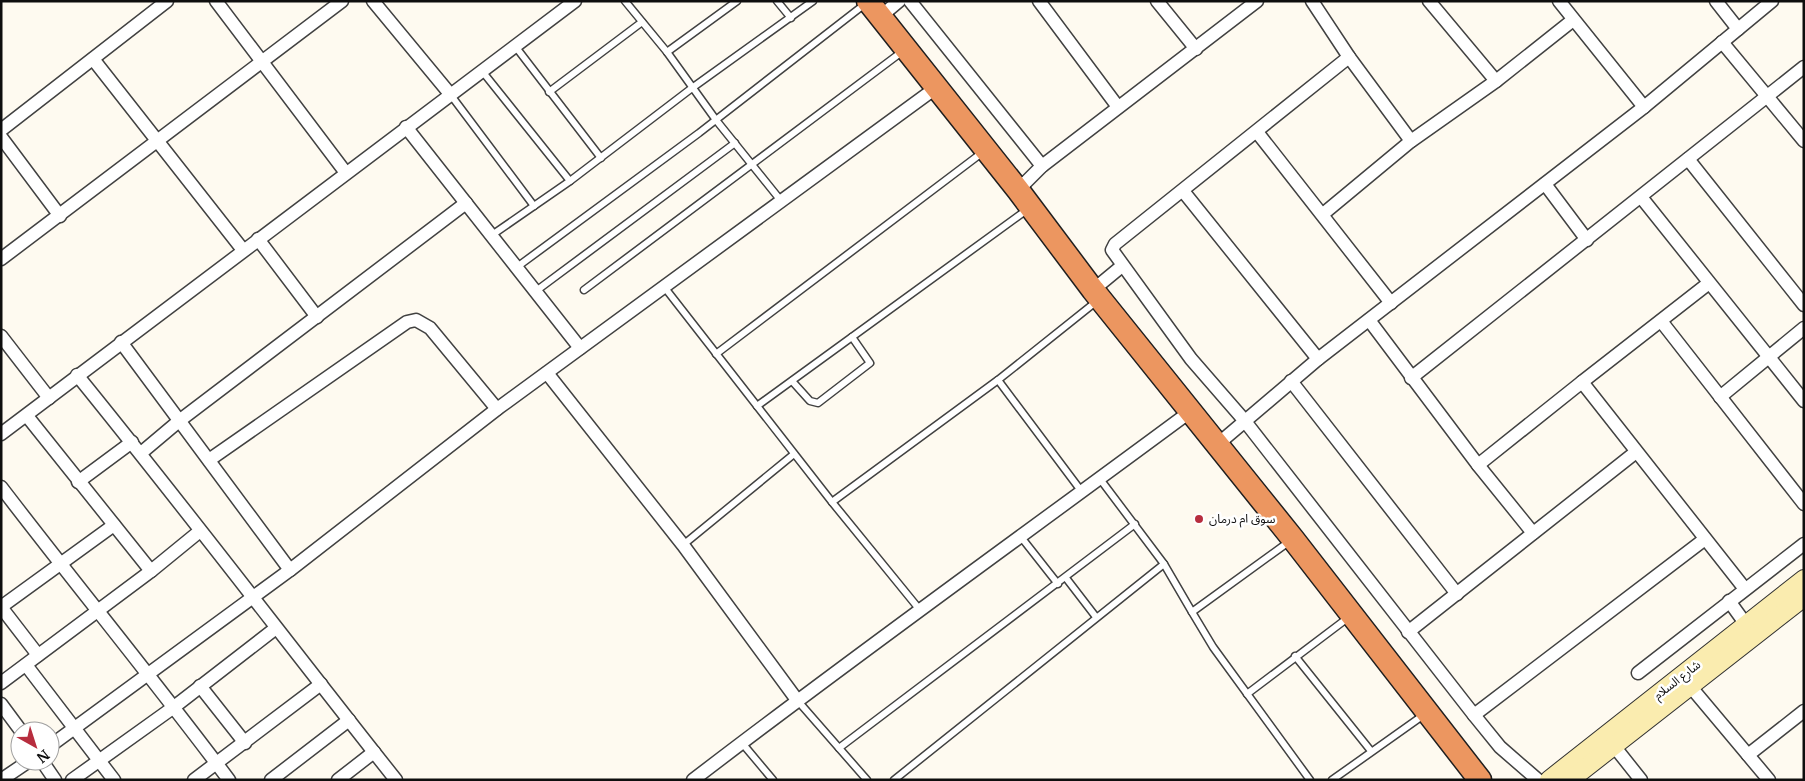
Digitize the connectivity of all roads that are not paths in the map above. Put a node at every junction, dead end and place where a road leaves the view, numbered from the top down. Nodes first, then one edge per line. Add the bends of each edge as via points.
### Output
1 (167, 1) edge
2 (216, 1) edge
3 (342, 1) edge
4 (373, 1) edge
5 (575, 1) edge
6 (625, 1) edge
7 (738, 1) edge
8 (777, 1) edge
9 (813, 1) edge
10 (899, 1) edge
11 (910, 1) edge
12 (1039, 1) edge
13 (1157, 1) edge
14 (1257, 1) edge
15 (1312, 1) edge
16 (1430, 1) edge
17 (1559, 1) edge
18 (1716, 1) edge
19 (1772, 1) edge
20 (872, 7) edge
21 (791, 18) junction
22 (1573, 20) junction
23 (642, 22) junction
24 (1738, 29) junction
25 (1722, 42) junction
26 (515, 46) junction
27 (906, 49) junction
28 (1196, 49) junction
29 (667, 52) junction
30 (1349, 57) junction
31 (93, 59) junction
32 (261, 62) junction
33 (1804, 67) edge
34 (481, 70) junction
35 (1496, 81) junction
36 (937, 87) junction
37 (692, 88) junction
38 (549, 92) junction
39 (450, 94) junction
40 (1766, 96) junction
41 (1118, 106) junction
42 (1644, 107) junction
43 (716, 120) junction
44 (406, 127) junction
45 (1, 130) edge
46 (1257, 132) junction
47 (1, 137) edge
48 (158, 141) junction
49 (1411, 141) junction
50 (1804, 141) edge
51 (735, 143) junction
52 (986, 149) junction
53 (601, 158) junction
54 (1688, 159) junction
55 (753, 165) junction
56 (1042, 166) junction
57 (346, 173) junction
58 (570, 181) junction
59 (1544, 184) junction
60 (1183, 191) junction
61 (1641, 197) junction
62 (1024, 198) junction
63 (782, 202) junction
64 (466, 203) junction
65 (534, 206) junction
66 (1323, 214) junction
67 (60, 216) junction
68 (492, 235) junction
69 (258, 239) junction
70 (1587, 240) junction
71 (243, 250) junction
72 (1, 259) edge
73 (1122, 266) junction
74 (517, 267) junction
75 (1710, 283) junction
76 (665, 288) junction
77 (584, 290) dead end
78 (536, 291) junction
79 (1097, 294) junction
80 (1391, 302) junction
81 (1804, 305) edge
82 (317, 317) junction
83 (1369, 320) junction
84 (1661, 321) junction
85 (1804, 328) edge
86 (1, 336) edge
87 (852, 337) junction
88 (121, 342) junction
89 (580, 348) junction
90 (716, 354) junction
91 (1769, 357) junction
92 (1318, 359) junction
93 (548, 373) junction
94 (77, 376) junction
95 (1411, 378) junction
96 (998, 380) junction
97 (792, 381) junction
98 (1290, 381) junction
99 (1582, 382) junction
100 (1720, 397) junction
101 (48, 398) junction
102 (1804, 401) edge
103 (757, 406) junction
104 (497, 409) junction
105 (1191, 411) junction
106 (27, 416) junction
107 (1244, 420) junction
108 (179, 421) junction
109 (1, 434) edge
110 (132, 442) junction
111 (1218, 444) junction
112 (1636, 452) junction
113 (141, 453) junction
114 (794, 454) junction
115 (209, 460) junction
116 (1478, 465) junction
117 (1100, 479) junction
118 (78, 482) junction
119 (1, 487) edge
120 (1082, 492) junction
121 (832, 502) junction
122 (1804, 504) edge
123 (1135, 524) junction
124 (114, 525) junction
125 (200, 531) junction
126 (1533, 534) junction
127 (1021, 537) junction
128 (1293, 539) junction
129 (1705, 539) junction
130 (1804, 544) edge
131 (683, 545) junction
132 (60, 564) junction
133 (1164, 564) junction
134 (290, 570) junction
135 (151, 572) junction
136 (1066, 578) junction
137 (1804, 579) edge
138 (1058, 584) junction
139 (1745, 589) junction
140 (1457, 594) junction
141 (1804, 597) edge
142 (252, 598) junction
143 (1729, 602) junction
144 (1, 607) edge
145 (921, 611) junction
146 (97, 612) junction
147 (1192, 612) junction
148 (1352, 615) junction
149 (1096, 617) junction
150 (276, 628) junction
151 (1751, 630) junction
152 (1408, 632) junction
153 (38, 655) junction
154 (1295, 656) junction
155 (26, 665) junction
156 (149, 674) junction
157 (1638, 674) dead end
158 (1687, 681) junction
159 (1, 683) edge
160 (321, 684) junction
161 (200, 686) junction
162 (1247, 694) junction
163 (797, 700) junction
164 (174, 706) junction
165 (2, 707) edge
166 (1804, 711) edge
167 (1428, 712) junction
168 (1474, 715) junction
169 (349, 720) junction
170 (13, 721) edge
171 (73, 729) junction
172 (60, 739) edge
173 (1610, 741) junction
174 (245, 743) junction
175 (742, 743) junction
176 (839, 748) junction
177 (1370, 751) junction
178 (374, 752) junction
179 (1748, 755) junction
180 (97, 760) junction
181 (216, 763) junction
182 (14, 771) edge
183 (1, 780) edge
184 (72, 780) edge
185 (114, 780) edge
186 (194, 780) edge
187 (229, 780) edge
188 (271, 780) edge
189 (338, 780) edge
190 (396, 780) edge
191 (694, 780) edge
192 (773, 780) edge
193 (867, 780) edge
194 (894, 780) edge
195 (1310, 780) edge
196 (1332, 780) edge
197 (1480, 780) edge
198 (1538, 780) edge
199 (1549, 780) edge
200 (1570, 780) edge
201 (1641, 780) edge
202 (1769, 780) edge

1 - 31 street
2 - 32 street
3 - 32 street
4 - 39 street
5 - 26 street
6 - 23 lane
7 - 29 lane
8 - 21 lane
9 - 21 lane
10 - 20 street
11 - 56 street
12 - 41 street
13 - 28 street
14 - 28 street
15 - 30 street
16 - 35 street
17 - 22 street
18 - 24 street
19 - 24 street
20 - 27 highway
20 - 43 lane
21 - 37 lane
22 - 35 street
22 - 42 street
23 - 29 lane
23 - 38 lane
24 - 25 street
25 - 40 street
25 - 42 street
26 - 34 street
26 - 38 lane
27 - 36 highway
27 - 55 lane
28 - 41 street
29 - 37 lane
30 - 46 street
30 - 49 street
31 - 45 street
31 - 48 street
32 - 48 street
32 - 57 street
33 - 40 street
34 - 39 street
34 - 58 lane
35 - 49 street
36 - 52 highway
36 - 63 street
37 - 43 lane
37 - 53 lane
38 - 53 lane
39 - 44 street
39 - 65 lane
40 - 50 street
40 - 54 street
41 - 56 street
42 - 59 street
43 - 51 lane
43 - 74 lane
44 - 57 street
44 - 64 street
46 - 60 street
46 - 66 street
47 - 67 street
48 - 67 street
48 - 71 street
49 - 66 street
51 - 55 lane
51 - 78 lane
52 - 62 highway
52 - 90 lane
53 - 58 lane
54 - 61 street
54 - 81 street
55 - 63 lane
55 - 77 lane
56 - 62 street
57 - 69 street
58 - 65 lane
59 - 70 street
59 - 80 street
60 - 73 street via 1113,247
60 - 92 street
61 - 70 street
61 - 75 street
62 - 79 highway
62 - 87 lane
63 - 76 street
64 - 68 street
64 - 82 street
65 - 68 lane
66 - 80 street
67 - 72 street
68 - 74 street
69 - 71 street
69 - 82 street
70 - 95 street
71 - 88 street
73 - 79 street
73 - 107 street via 1191,359
74 - 78 street
75 - 84 street
75 - 91 street
76 - 89 street
76 - 90 lane
78 - 89 street
79 - 96 lane
79 - 105 highway
80 - 83 street
82 - 108 street
83 - 92 street
83 - 95 street
84 - 99 street
84 - 100 street
85 - 91 street
86 - 101 street
87 - 97 lane
87 - 97 lane via 870,363 818,403 810,401
88 - 94 street
88 - 108 street
89 - 93 street
90 - 103 lane
91 - 100 street
91 - 102 street
92 - 98 street
93 - 104 street
93 - 131 street
94 - 101 street
94 - 110 street
95 - 116 street
96 - 120 lane
96 - 121 lane
97 - 103 lane
98 - 107 street
98 - 140 street
99 - 112 street
99 - 116 street
100 - 122 street
101 - 106 street
103 - 114 lane
104 - 115 street via 430,328 416,320 408,322
104 - 134 street
105 - 111 highway
105 - 117 street
106 - 109 street
106 - 118 street
107 - 111 street
107 - 152 street
108 - 113 street
108 - 115 street
110 - 113 street
110 - 118 street
111 - 128 highway
112 - 126 street
112 - 129 street
113 - 125 street
114 - 121 lane
114 - 131 lane
115 - 134 street
116 - 126 street
117 - 120 street
117 - 123 lane
118 - 124 street
119 - 132 street
120 - 127 street
121 - 145 lane
123 - 133 lane
123 - 136 lane
124 - 132 street
124 - 135 street
125 - 135 street
125 - 142 street
126 - 140 street
127 - 138 lane
127 - 145 street
128 - 147 lane
128 - 148 highway
129 - 139 street
129 - 168 street
130 - 139 street
131 - 163 street
132 - 144 street
132 - 146 street
133 - 147 lane
133 - 149 lane
134 - 142 street
135 - 146 street
136 - 138 lane
136 - 149 lane
137 - 151 main road, شارع السلام
138 - 176 lane
139 - 143 street
140 - 152 street
141 - 151 main road, شارع السلام
142 - 150 street
142 - 156 street
143 - 151 street
143 - 157 street
144 - 153 street
145 - 163 street
146 - 153 street
146 - 156 street
147 - 162 lane via 1212,647
148 - 154 lane
148 - 167 highway
149 - 194 lane
150 - 160 street
150 - 161 street
151 - 158 main road, شارع السلام
152 - 168 street
153 - 155 street
154 - 162 lane
154 - 177 lane
155 - 159 street
155 - 171 street
156 - 164 street
156 - 171 street
158 - 173 main road, شارع السلام
158 - 179 street
160 - 169 street
160 - 174 street
161 - 164 street
161 - 174 street
162 - 195 lane
163 - 175 street
163 - 176 lane
164 - 180 street
164 - 181 street
165 - 170 street
166 - 179 street
167 - 177 lane
167 - 197 highway
168 - 198 street via 1500,746
169 - 178 street
169 - 188 street
171 - 172 street
171 - 180 street
173 - 199 main road, شارع السلام
173 - 200 main road, شارع السلام
173 - 201 street
174 - 181 street
175 - 191 street
175 - 192 lane
176 - 193 lane
177 - 196 lane
178 - 189 street
178 - 190 street
179 - 202 street
180 - 184 street
180 - 185 street
181 - 186 street
181 - 187 street
182 - 183 street

